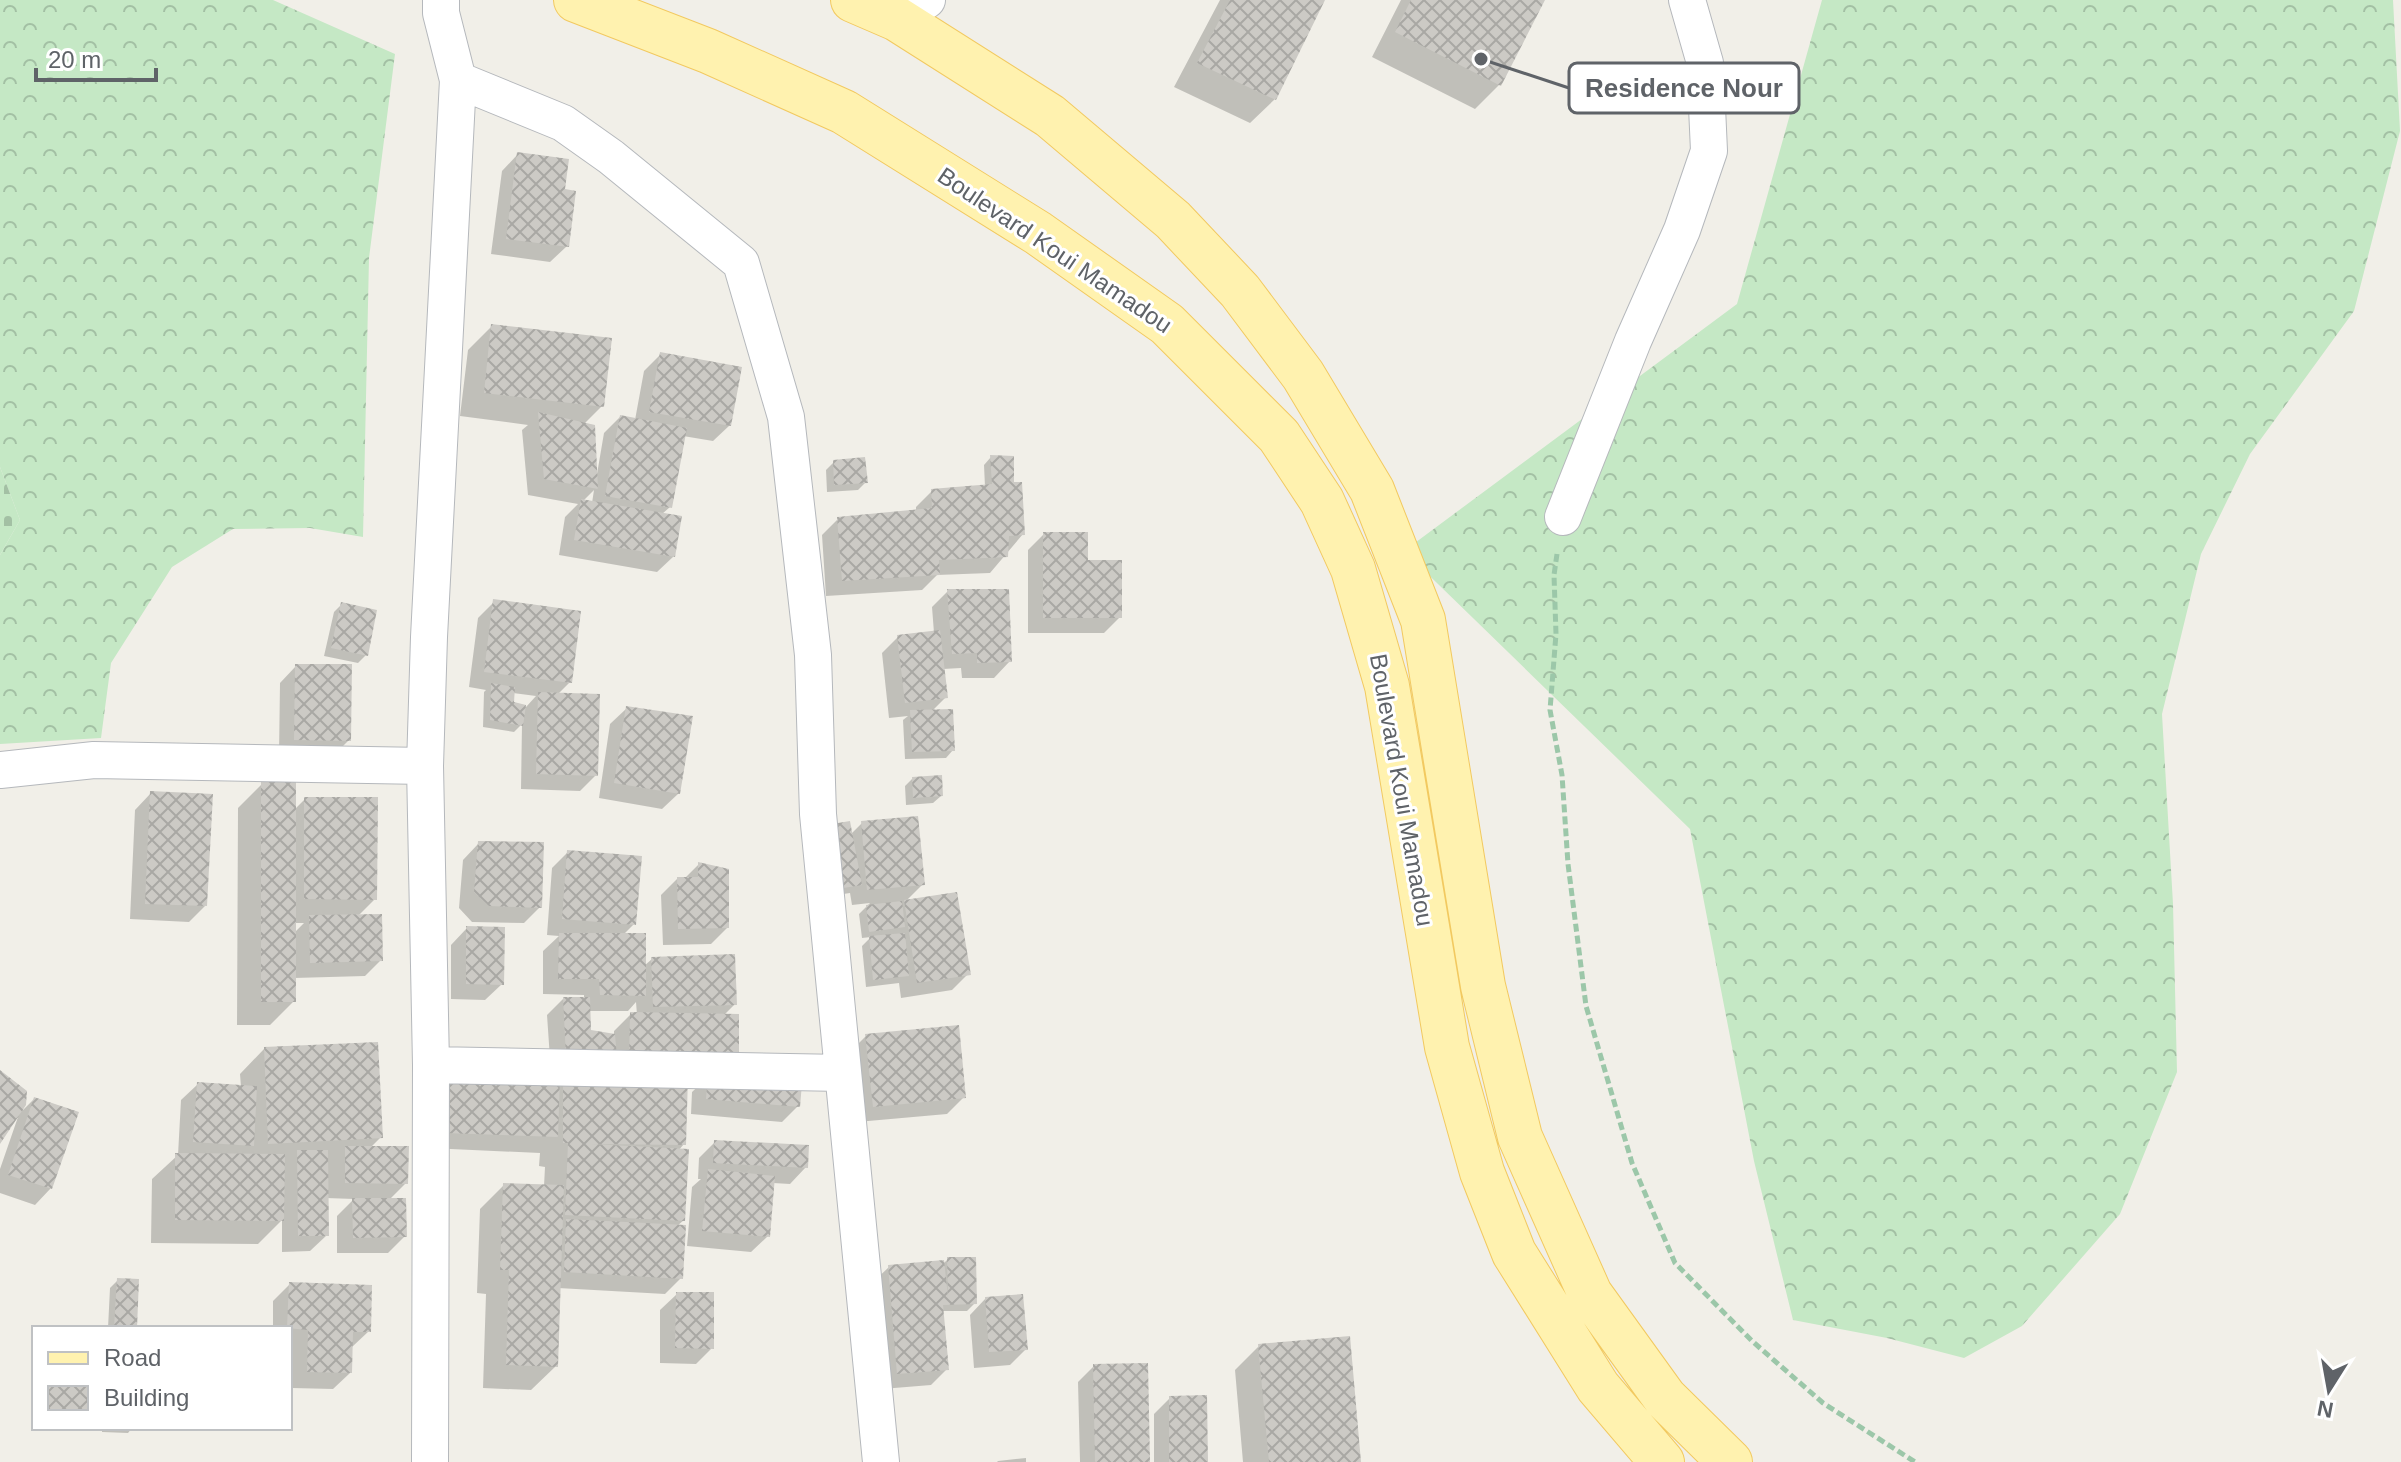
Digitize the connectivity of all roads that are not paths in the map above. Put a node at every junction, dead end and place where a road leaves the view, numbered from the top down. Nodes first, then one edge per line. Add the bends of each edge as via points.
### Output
1 (441, 0) edge
2 (576, 0) edge
3 (853, 0) edge
4 (1687, 0) edge
5 (912, 9) edge
6 (458, 80) junction
7 (1563, 517) road end
8 (425, 766) junction
9 (0, 770) edge
10 (431, 1065) junction
11 (843, 1073) junction
12 (430, 1462) edge
13 (881, 1462) edge
14 (1662, 1462) edge
15 (1730, 1462) edge

1 - 6 street
2 - 14 main road, Boulevard Koui Mamadou via 844,112 1038,233 1167,324 1279,436 1322,501 1353,569 1387,686 1447,1047 1482,1172 1514,1253 1598,1387
3 - 5 main road, Boulevard Koui Mamadou
4 - 7 street via 1705,63 1709,151 1682,230
5 - 15 main road, Boulevard Koui Mamadou via 1173,220 1240,291 1303,375 1372,490 1423,620 1483,986 1520,1137 1590,1294 1665,1398
6 - 8 street
6 - 11 street via 563,123 741,263 786,417 813,655 818,814
8 - 9 street via 94,760
8 - 10 street
10 - 11 street
10 - 12 street
11 - 13 street

